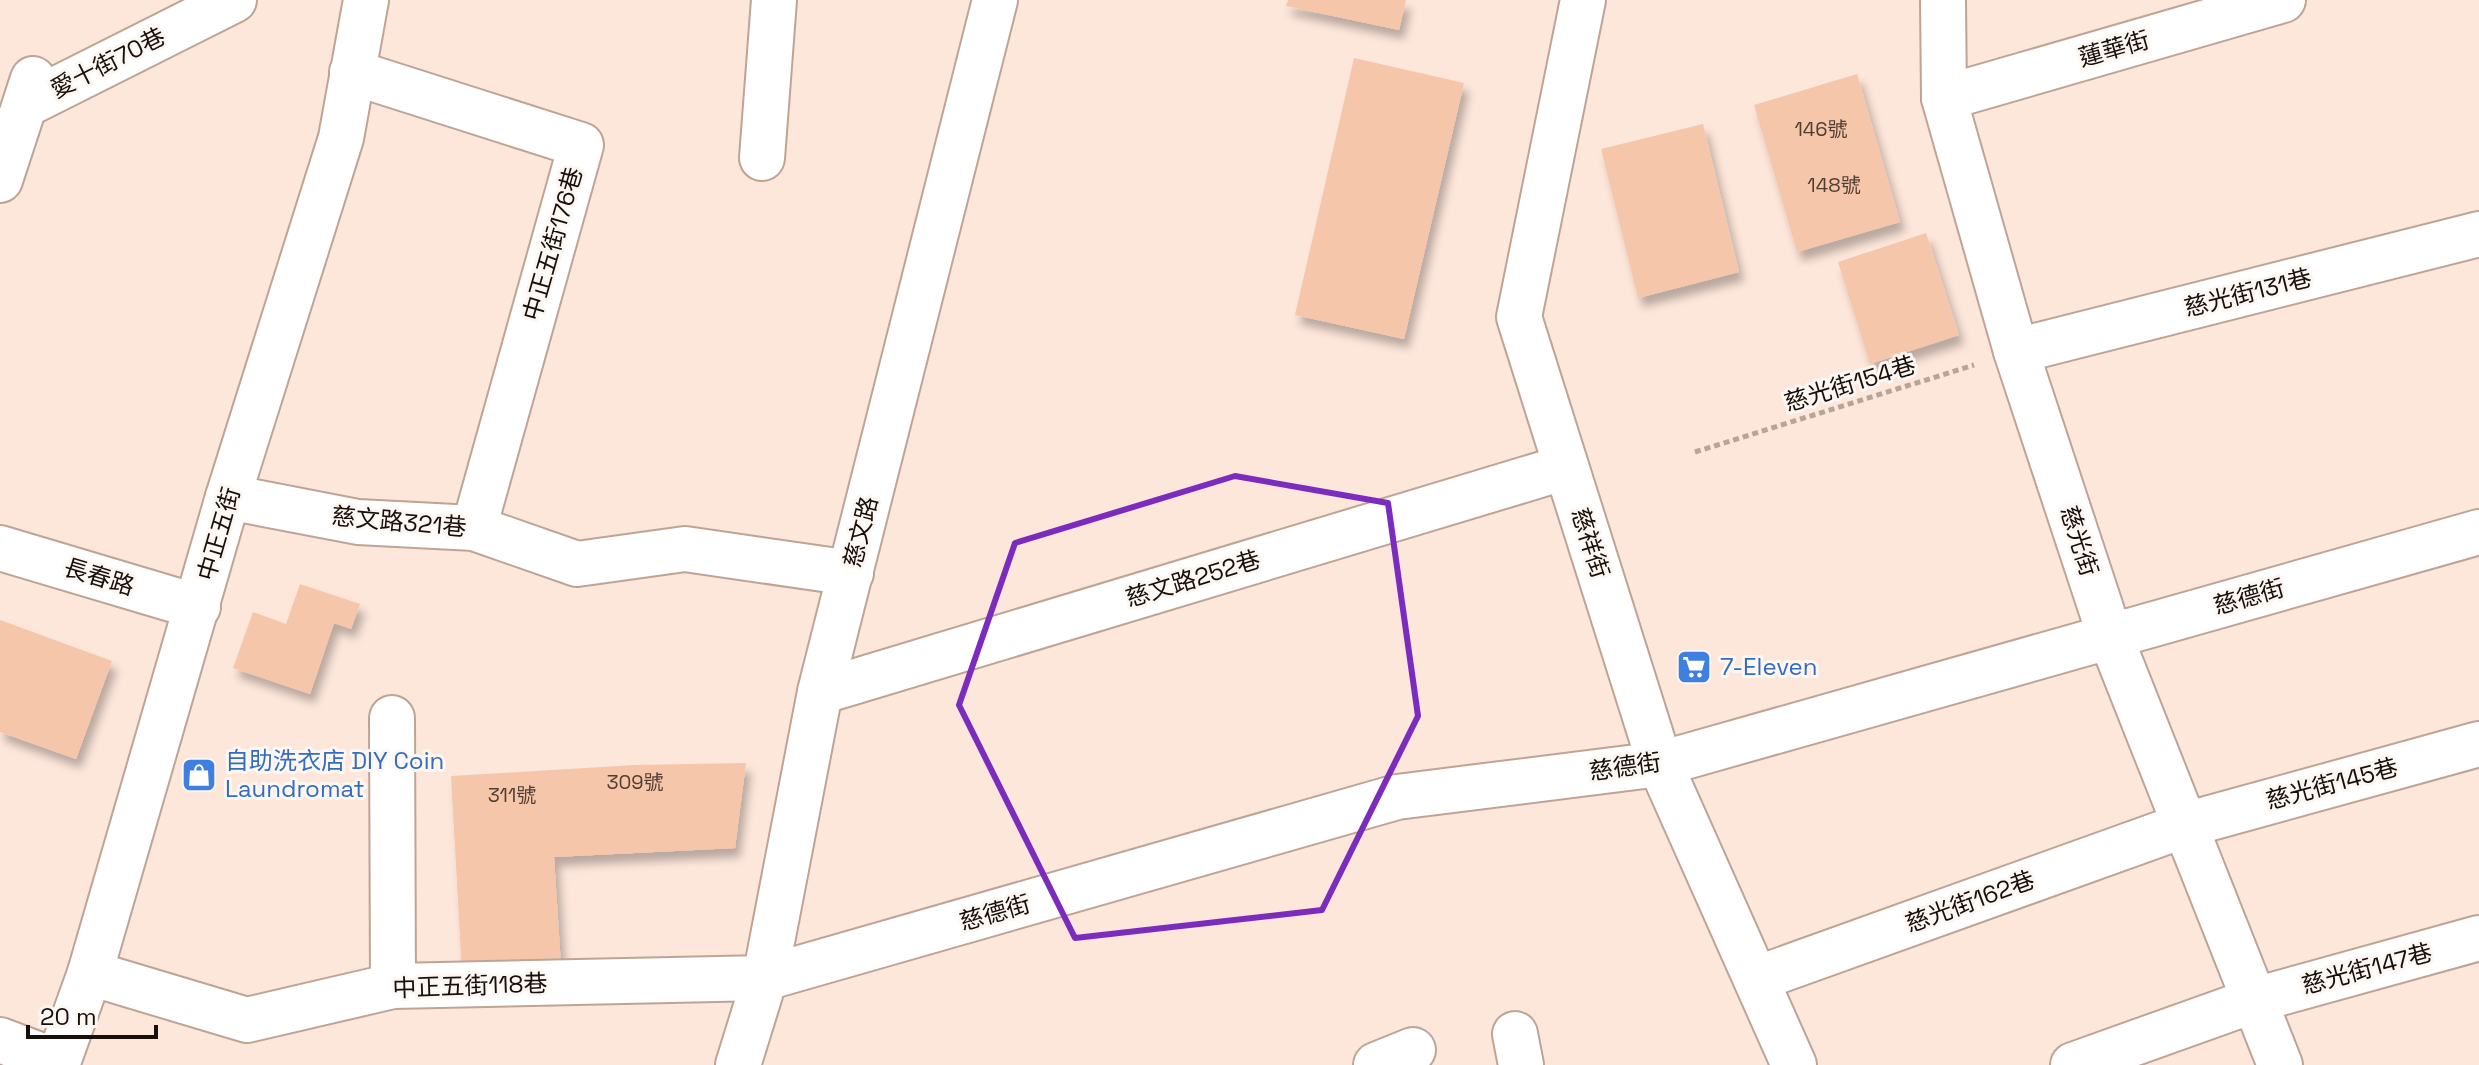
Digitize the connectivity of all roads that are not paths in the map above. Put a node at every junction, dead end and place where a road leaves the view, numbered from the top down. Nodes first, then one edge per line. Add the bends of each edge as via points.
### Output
1 (234, 0) edge
2 (366, 0) edge
3 (774, 0) edge
4 (995, 0) edge
5 (1583, 0) edge
6 (1943, 0) edge
7 (2283, 0) edge
8 (352, 72) junction
9 (1944, 98) junction
10 (762, 158) dead end
11 (0, 180) edge
12 (2479, 234) edge
13 (2016, 351) junction
14 (1566, 467) junction
15 (228, 497) junction
16 (474, 528) junction
17 (2479, 532) edge
18 (0, 548) edge
19 (851, 573) junction
20 (198, 607) junction
21 (2110, 636) junction
22 (820, 692) junction
23 (392, 718) dead end
24 (2479, 744) edge
25 (1660, 764) junction
26 (2185, 825) junction
27 (2479, 938) edge
28 (90, 973) junction
29 (765, 978) junction
30 (1756, 979) junction
31 (393, 986) junction
32 (2255, 1000) junction
33 (0, 1040) edge
34 (57, 1064) edge
35 (738, 1065) edge
36 (1794, 1065) edge
37 (2073, 1065) edge
38 (2280, 1065) edge

1 - 11 street, 愛十街70巷 via 29,90
2 - 8 street, 中正五街
3 - 10 street
4 - 19 street, 慈文路
5 - 14 street, 慈祥街 via 1519,317
6 - 9 street, 慈光街
7 - 9 street, 蓮華街
8 - 15 street, 中正五街 via 341,138
8 - 16 street, 中正五街176巷 via 581,145
9 - 13 street, 慈光街
12 - 13 street, 慈光街131巷
13 - 21 street, 慈光街
14 - 22 street, 慈文路252巷
14 - 25 street, 慈祥街
15 - 16 street, 慈文路321巷 via 358,522
15 - 20 street, 中正五街
16 - 19 street, 慈文路321巷 via 577,564 685,549
17 - 21 street, 慈德街
18 - 20 street, 長春路
19 - 22 street, 慈文路
20 - 28 street, 中正五街
21 - 25 street, 慈德街
21 - 26 street, 慈光街
22 - 29 street, 慈文路
23 - 31 street
24 - 26 street, 慈光街145巷
25 - 29 street, 慈德街 via 1397,797
25 - 30 street, 慈祥街
26 - 30 street, 慈光街162巷
26 - 32 street, 慈光街
27 - 32 street, 慈光街147巷
28 - 31 street, 中正五街118巷 via 247,1020
28 - 34 street, 中正五街
29 - 31 street, 中正五街118巷
29 - 35 street, 慈文路
30 - 36 street, 慈祥街
32 - 37 street, 慈光街147巷
32 - 38 street, 慈光街
33 - 34 street

